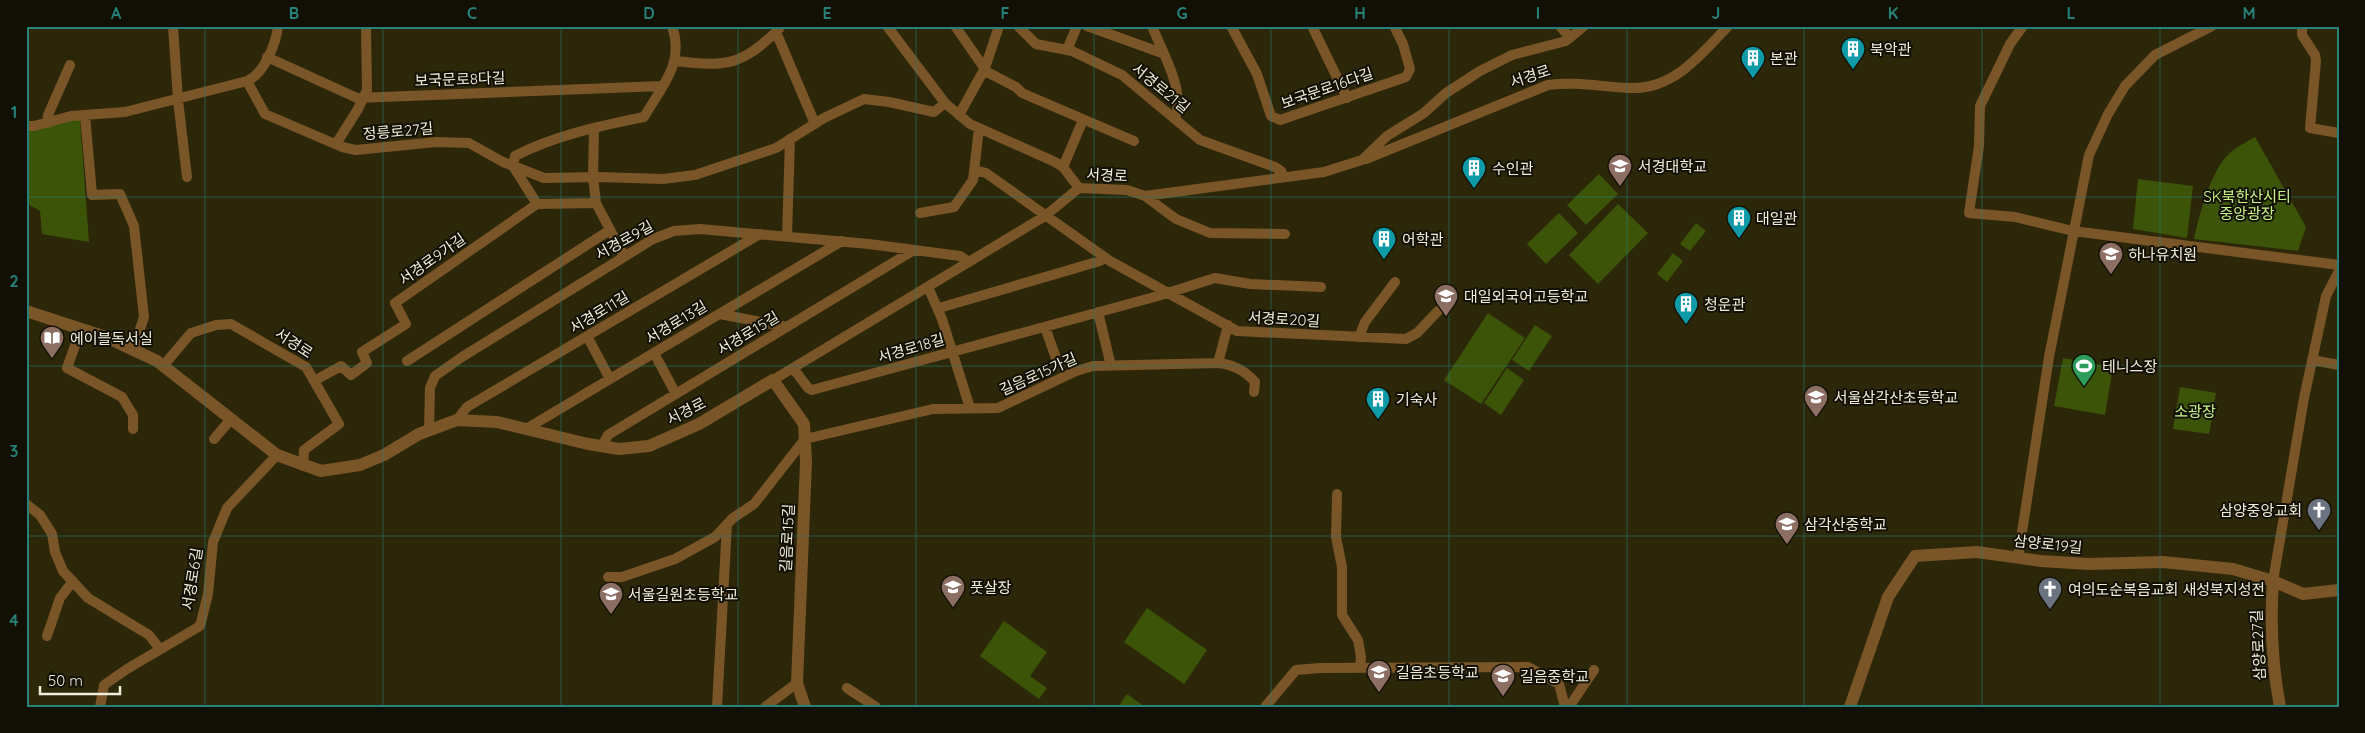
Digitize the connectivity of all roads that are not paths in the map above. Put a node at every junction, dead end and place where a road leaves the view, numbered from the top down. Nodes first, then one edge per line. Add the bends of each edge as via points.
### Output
1 (173, 26) edge
2 (278, 26) edge
3 (366, 26) edge
4 (672, 26) edge
5 (887, 26) edge
6 (955, 26) edge
7 (999, 26) edge
8 (1018, 26) edge
9 (1077, 26) edge
10 (1087, 26) edge
11 (1152, 26) edge
12 (1231, 26) edge
13 (1312, 26) edge
14 (1394, 26) edge
15 (1560, 26) edge
16 (1584, 26) edge
17 (1728, 26) edge
18 (2023, 26) edge
19 (2212, 26) edge
20 (2302, 26) edge
21 (777, 29) edge
22 (1570, 38) junction
23 (1067, 50) junction
24 (1162, 53) junction
25 (267, 57) junction
26 (676, 61) junction
27 (70, 65) dead end
28 (985, 68) junction
29 (247, 81) junction
30 (662, 86) junction
31 (363, 98) junction
32 (1347, 98) junction
33 (178, 100) junction
34 (945, 102) junction
35 (85, 115) junction
36 (959, 115) junction
37 (1175, 118) junction
38 (1084, 120) junction
39 (47, 123) junction
40 (816, 124) junction
41 (26, 126) edge
42 (594, 128) junction
43 (979, 128) junction
44 (2339, 133) edge
45 (790, 140) junction
46 (1134, 141) dead end
47 (336, 144) junction
48 (1362, 160) junction
49 (513, 166) junction
50 (1063, 167) junction
51 (976, 170) junction
52 (187, 177) dead end
53 (593, 177) junction
54 (1284, 177) junction
55 (1079, 188) junction
56 (1145, 196) junction
57 (537, 204) junction
58 (596, 204) junction
59 (920, 213) dead end
60 (1045, 216) junction
61 (610, 230) junction
62 (2073, 231) junction
63 (760, 234) junction
64 (1285, 234) dead end
65 (787, 236) junction
66 (842, 241) junction
67 (914, 250) junction
68 (624, 256) junction
69 (1105, 258) junction
70 (969, 262) junction
71 (2339, 265) edge
72 (2339, 271) edge
73 (1396, 282) dead end
74 (928, 287) junction
75 (1321, 287) dead end
76 (1169, 293) junction
77 (939, 308) junction
78 (26, 311) edge
79 (1438, 311) dead end
80 (1098, 312) junction
81 (720, 314) junction
82 (1228, 325) junction
83 (787, 327) junction
84 (1045, 327) junction
85 (81, 329) junction
86 (587, 336) junction
87 (1359, 337) junction
88 (133, 350) junction
89 (953, 352) junction
90 (654, 353) junction
91 (1056, 358) dead end
92 (2312, 360) junction
93 (407, 361) dead end
94 (1218, 363) junction
95 (2339, 365) edge
96 (163, 366) junction
97 (1111, 366) junction
98 (793, 368) junction
99 (610, 379) junction
100 (773, 380) junction
101 (314, 381) junction
102 (1254, 392) dead end
103 (676, 394) junction
104 (970, 408) junction
105 (230, 419) junction
106 (457, 420) junction
107 (526, 429) junction
108 (133, 430) dead end
109 (429, 430) junction
110 (214, 439) dead end
111 (805, 439) junction
112 (602, 446) junction
113 (277, 455) junction
114 (303, 466) junction
115 (1337, 494) dead end
116 (26, 504) edge
117 (728, 524) junction
118 (2018, 558) junction
119 (608, 576) dead end
120 (72, 581) junction
121 (2273, 581) junction
122 (2339, 590) edge
123 (47, 636) dead end
124 (160, 649) junction
125 (1360, 668) junction
126 (1594, 670) dead end
127 (797, 683) junction
128 (847, 688) dead end
129 (100, 707) edge
130 (717, 707) edge
131 (765, 707) edge
132 (805, 707) edge
133 (876, 707) edge
134 (1265, 707) edge
135 (1565, 707) edge
136 (1570, 707) edge
137 (1850, 707) edge
138 (2280, 707) edge

1 - 33 street
2 - 25 street
3 - 31 street via 368,80
4 - 26 street via 677,40
5 - 34 street
6 - 28 street
7 - 28 street
8 - 23 street, 서경로21길 via 1036,44
9 - 23 street
10 - 24 street
11 - 24 street
12 - 32 street, 보국문로16다길 via 1257,74 1271,116 1280,120
13 - 32 street
14 - 32 street, 보국문로16다길 via 1410,69 1406,77
15 - 22 street
16 - 22 street, 서경로
17 - 48 street, 서경로 via 1681,73 1649,87 1565,82 1548,85
18 - 62 street via 2010,44 1980,106 1980,146 1968,212 2016,217
19 - 62 street via 2155,55 2125,86 2089,155
20 - 44 street via 2302,35 2316,61 2310,128
21 - 26 street via 763,44 726,64
21 - 40 street
22 - 48 street, 서경로 via 1512,55 1480,71 1387,136
23 - 37 street, 서경로21길 via 1122,75
24 - 37 street via 1178,94
25 - 29 street via 254,78
25 - 31 street, 보국문로8다길
26 - 30 street
27 - 39 street
28 - 36 street
28 - 38 street via 1022,93
29 - 33 street
29 - 47 street, 정릉로27길 via 265,114
30 - 31 street, 보국문로8다길
30 - 42 street via 644,116
31 - 47 street
33 - 35 street via 125,112
33 - 52 street
34 - 36 street
34 - 40 street, 정릉로27길 via 934,112 864,99
35 - 39 street
35 - 88 street via 92,195 120,194 134,226 144,317
36 - 43 street
37 - 54 street, 서경로21길 via 1200,140 1275,167
38 - 46 street
38 - 50 street
39 - 41 street
40 - 45 street, 정릉로27길
42 - 49 street via 534,146 516,156
42 - 53 street
43 - 50 street
43 - 51 street
45 - 53 street, 정릉로27길 via 776,148 695,175 664,179
45 - 65 street
47 - 49 street, 정릉로27길 via 356,150 427,143 469,143
48 - 54 street, 서경로 via 1324,172
49 - 53 street, 정릉로27길 via 544,178
49 - 57 street
50 - 55 street
51 - 59 street via 973,180 954,207
51 - 60 street via 986,173
53 - 58 street
54 - 56 street, 서경로
55 - 56 street, 서경로 via 1127,190
55 - 60 street, 서경로
56 - 64 street, 서경로 via 1176,218 1210,233
57 - 58 street
57 - 101 street, 서경로9가길 via 395,303 406,324 362,352 367,363 351,375 341,366
58 - 61 street
60 - 69 street, 서경로20길
60 - 70 street, 서경로
61 - 68 street
61 - 93 street
62 - 71 street
62 - 118 street via 2049,357
63 - 65 street, 서경로9길
63 - 68 street, 서경로9길 via 700,229 674,231
63 - 86 street, 서경로11길
65 - 66 street, 서경로9길
66 - 67 street, 서경로9길
66 - 81 street, 서경로13길
67 - 70 street, 서경로9길 via 960,256
67 - 83 street, 서경로15길
68 - 109 street, 서경로9길 via 435,376 430,388
69 - 76 street, 서경로20길
69 - 77 street
70 - 74 street, 서경로
72 - 92 street via 2326,296
73 - 87 street via 1364,322
74 - 77 street
74 - 98 street, 서경로
75 - 76 street, 서경로18길 via 1250,284 1215,278
76 - 80 street, 서경로18길
76 - 82 street, 서경로20길
77 - 89 street
78 - 85 street, 서경로
79 - 87 street, 서경로20길 via 1418,333 1406,339
80 - 84 street, 서경로18길
80 - 97 street
81 - 83 street
81 - 90 street, 서경로13길
82 - 87 street, 서경로20길 via 1244,332
82 - 94 street
83 - 103 street, 서경로15길
84 - 89 street, 서경로18길
84 - 91 street
85 - 88 street, 서경로
85 - 108 street via 67,368 122,398 133,414
86 - 99 street
86 - 106 street, 서경로11길 via 467,407
88 - 96 street, 서경로
89 - 98 street, 서경로18길 via 812,390
89 - 104 street
90 - 99 street, 서경로13길
90 - 103 street
92 - 95 street
92 - 121 street
94 - 97 street, 길음로15가길
94 - 102 street, 길음로15가길 via 1232,365 1247,374 1255,382
96 - 101 street, 서경로 via 191,333 231,324 306,367
96 - 105 street, 서경로
97 - 104 street, 길음로15가길 via 1092,366 1076,371 998,408
98 - 100 street, 서경로
99 - 107 street, 서경로13길
100 - 111 street, 길음로15길 via 804,424
100 - 112 street, 서경로 via 699,424 649,446 619,449
101 - 114 street, 서경로 via 339,424 304,450
103 - 112 street, 서경로15길 via 608,434
104 - 111 street, 길음로15가길 via 933,409
105 - 110 street
105 - 113 street, 서경로
106 - 107 street, 서경로 via 498,422
106 - 109 street, 서경로
107 - 112 street, 서경로
109 - 114 street, 서경로 via 384,456 360,465 321,471
111 - 117 street via 754,504
111 - 127 street, 길음로15길
113 - 114 street, 서경로
113 - 124 street, 서경로6길 via 227,508 213,542 208,594 200,626
115 - 125 street via 1336,537 1342,567 1342,615 1358,640
116 - 120 street via 40,515 52,534 55,552
117 - 119 street via 715,536 675,559 622,577
117 - 130 street
118 - 121 street, 삼양로19길 via 2089,564 2163,562 2233,569
118 - 137 street, 삼양로19길 via 1977,552 1915,556 1888,597
120 - 123 street via 60,598
120 - 124 street via 88,598 149,634
121 - 122 street, 삼양로19길 via 2303,594
121 - 138 street, 삼양로27길 via 2270,624
124 - 129 street, 서경로6길 via 104,684
125 - 134 street via 1296,670
125 - 135 street via 1528,667 1559,684
126 - 136 street
127 - 131 street
127 - 132 street, 길음로15길
128 - 133 street

